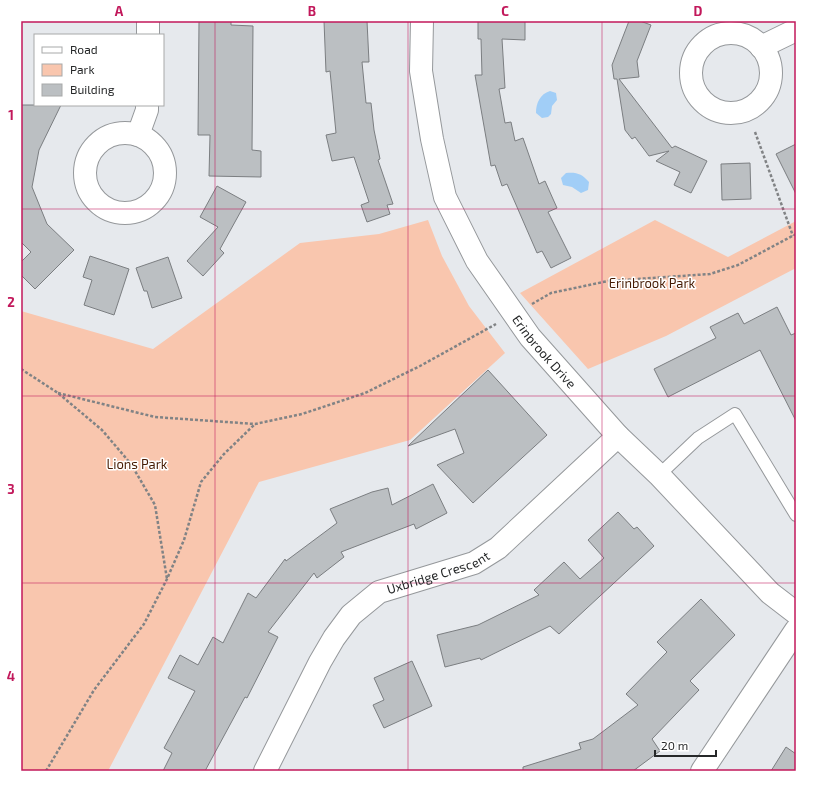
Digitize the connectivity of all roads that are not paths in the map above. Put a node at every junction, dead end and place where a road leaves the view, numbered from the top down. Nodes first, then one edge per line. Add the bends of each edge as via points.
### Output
1 (148, 21) edge
2 (422, 21) edge
3 (796, 30) edge
4 (148, 34) edge
5 (762, 46) dead end
6 (147, 106) edge
7 (138, 135) dead end
8 (618, 436) junction
9 (659, 475) junction
10 (796, 515) edge
11 (796, 612) edge
12 (796, 630) edge
13 (265, 771) edge
14 (702, 771) edge

1 - 4 street
2 - 8 street, Erinbrook Drive via 421,71 445,197 477,261 514,315 530,337
3 - 5 street
6 - 7 street
8 - 9 street, Erinbrook Drive
8 - 13 street, Uxbridge Crescent via 498,548 474,563 379,592 351,615 320,662
9 - 10 lane via 698,438 735,414
9 - 11 street, Erinbrook Drive via 770,593
12 - 14 street

